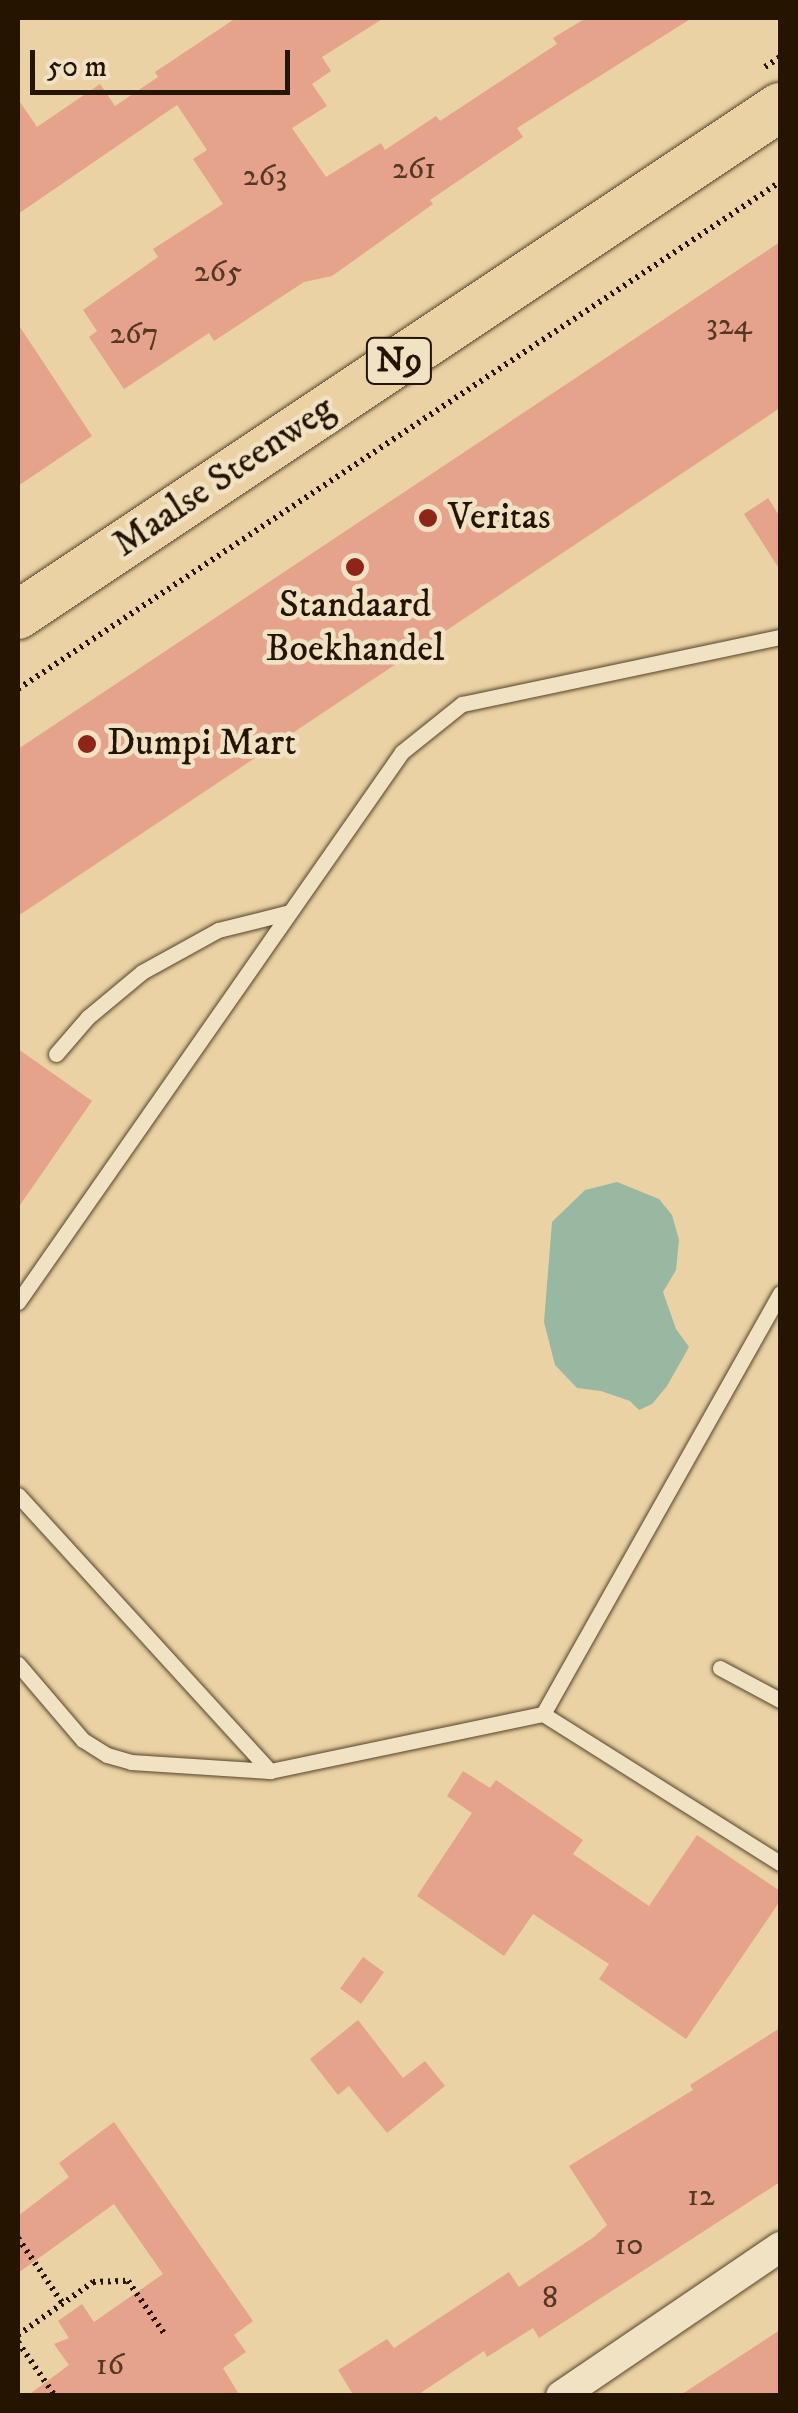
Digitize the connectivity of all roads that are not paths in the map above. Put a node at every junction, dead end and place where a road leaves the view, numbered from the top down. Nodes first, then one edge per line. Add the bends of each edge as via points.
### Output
1 (780, 107) edge
2 (18, 615) edge
3 (780, 637) edge
4 (290, 912) junction
5 (56, 1054) dead end
6 (780, 1293) edge
7 (18, 1302) edge
8 (18, 1495) edge
9 (18, 1664) edge
10 (720, 1668) dead end
11 (780, 1700) edge
12 (544, 1714) junction
13 (270, 1770) junction
14 (780, 1863) edge
15 (780, 2247) edge
16 (561, 2396) edge

1 - 2 main road, Maalse Steenweg / N9
3 - 4 lane via 462,704 402,752
4 - 5 lane via 218,930 142,972
4 - 7 lane
6 - 12 lane
8 - 13 lane
9 - 13 lane via 83,1740 107,1756
10 - 11 lane
12 - 13 lane
12 - 14 lane
15 - 16 street

